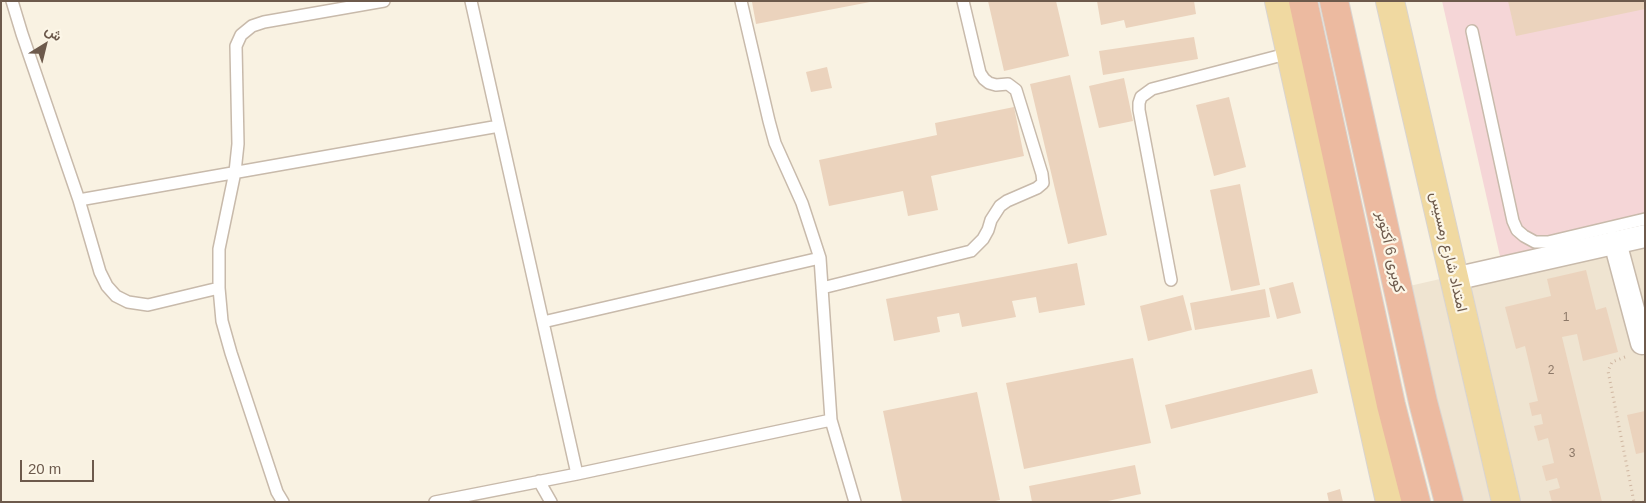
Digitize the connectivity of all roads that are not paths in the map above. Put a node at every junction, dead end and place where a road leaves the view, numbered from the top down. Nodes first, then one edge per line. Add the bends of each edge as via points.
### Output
1 (12, 1) edge
2 (384, 1) edge
3 (471, 1) edge
4 (741, 1) edge
5 (963, 1) edge
6 (1279, 1) edge
7 (1303, 1) edge
8 (1334, 1) edge
9 (1390, 1) edge
10 (1472, 31) dead end
11 (1290, 53) junction
12 (499, 126) junction
13 (235, 172) junction
14 (79, 200) junction
15 (1645, 219) edge
16 (1645, 236) edge
17 (1615, 242) junction
18 (820, 258) junction
19 (1454, 279) junction
20 (1171, 280) dead end
21 (219, 288) junction
22 (822, 288) junction
23 (543, 322) junction
24 (1642, 344) road end
25 (831, 420) junction
26 (576, 474) junction
27 (539, 482) junction
28 (279, 498) edge
29 (435, 502) edge
30 (552, 502) edge
31 (855, 502) edge
32 (1390, 502) edge
33 (1416, 502) edge
34 (1449, 502) edge
35 (1506, 502) edge

1 - 14 lane
2 - 13 lane via 264,22 242,34 236,46 238,144
3 - 12 lane
4 - 18 lane via 768,121 802,203
5 - 22 lane via 980,73 989,83 1008,84 1016,90 1043,183 1000,206 983,239 970,251
6 - 11 main road
7 - 33 highway, كوبرى 6 أكتوبر via 1391,405
8 - 34 highway, كوبرى 6 أكتوبر via 1423,402
9 - 19 main road, امتداد شارع رمسيس
10 - 15 lane via 1517,230 1535,242 1548,242
11 - 20 lane via 1152,88 1141,96 1139,110
11 - 32 main road
12 - 13 lane
12 - 23 lane
13 - 14 lane
13 - 21 lane via 220,248
14 - 21 lane via 100,272 116,296 128,302 148,305
16 - 17 street
17 - 19 street
17 - 24 street
18 - 22 lane
18 - 23 lane
19 - 35 main road, امتداد شارع رمسيس
21 - 28 lane via 222,321 231,353
22 - 25 lane
23 - 26 lane
25 - 26 lane
25 - 31 lane
26 - 27 lane
27 - 29 lane
27 - 30 lane

